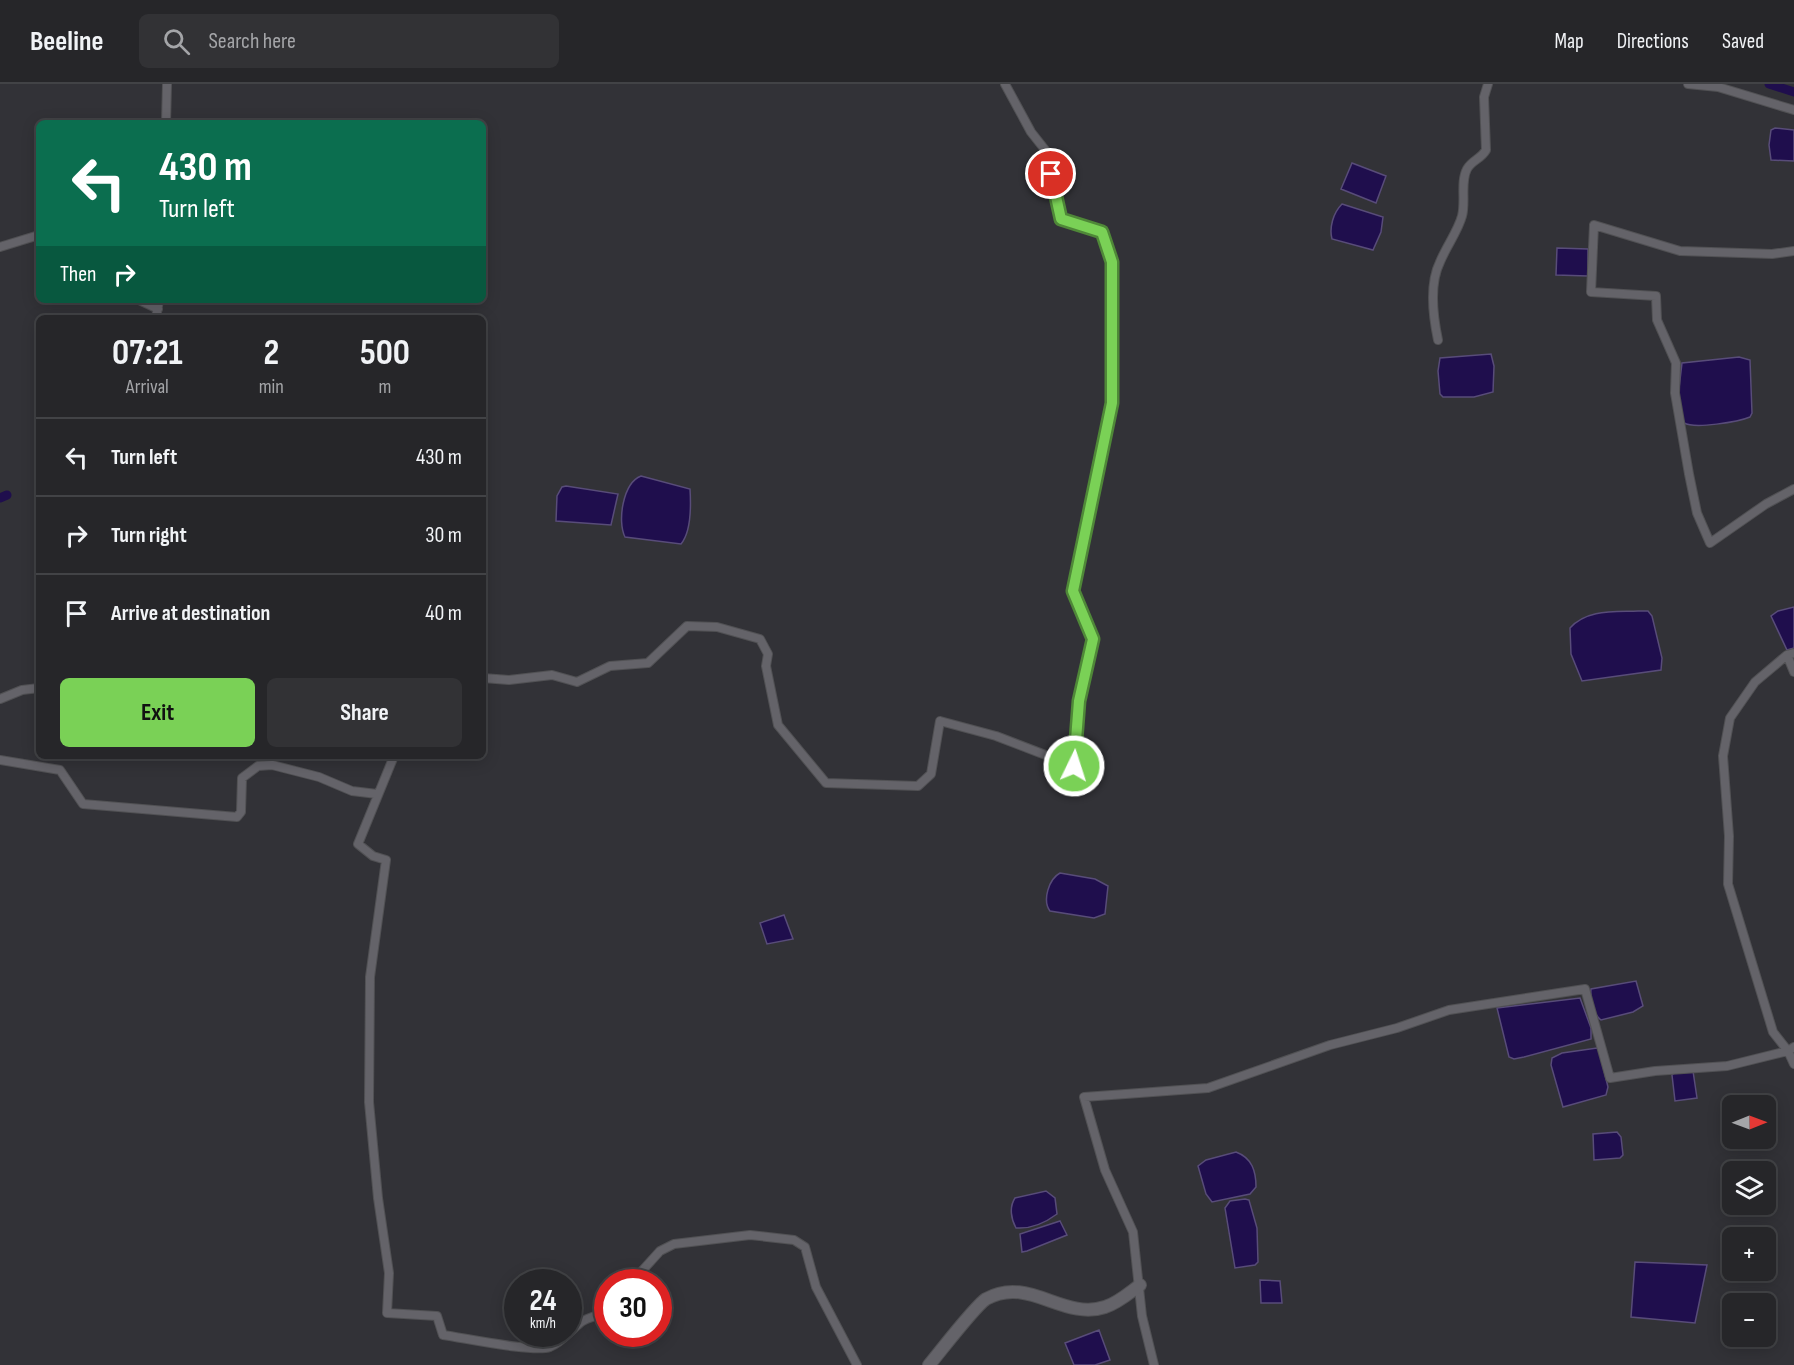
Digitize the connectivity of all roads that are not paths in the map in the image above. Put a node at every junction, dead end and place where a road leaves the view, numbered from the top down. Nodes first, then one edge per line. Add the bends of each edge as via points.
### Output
1 (167, 84) edge
2 (1005, 84) edge
3 (1488, 84) edge
4 (1688, 84) edge
5 (1794, 111) edge
6 (166, 120) edge
7 (36, 236) edge
8 (0, 247) edge
9 (1794, 251) edge
10 (1438, 340) dead end
11 (1794, 489) edge
12 (1791, 654) edge
13 (1794, 672) edge
14 (486, 678) edge
15 (36, 688) edge
16 (0, 699) edge
17 (393, 759) edge
18 (0, 760) edge
19 (377, 794) junction
20 (1791, 1049) edge
21 (1794, 1064) edge
22 (644, 1269) edge
23 (1140, 1285) junction
24 (594, 1319) edge
25 (857, 1365) edge
26 (929, 1365) edge
27 (1154, 1365) edge

1 - 6 street
2 - 14 street via 1046,151 1061,219 1102,232 1112,262 1112,403 1073,591 1093,639 1079,701 1074,766 996,736 940,721 930,774 918,786 826,783 778,725 766,666 768,654 760,639 717,627 687,626 648,663 610,666 577,682 552,675
3 - 10 street via 1484,97 1486,150 1465,173 1462,216 1434,282
4 - 5 street via 1718,87
7 - 8 street
9 - 11 street via 1772,254 1680,250 1594,225 1591,292 1656,296 1657,320 1676,363 1674,393 1695,503 1710,543
12 - 13 street
12 - 20 street via 1755,682 1730,718 1723,756 1728,884 1773,1032
15 - 16 street
17 - 19 street
18 - 19 street via 60,770 83,804 237,817 241,812 242,778 258,766 272,765 319,777 352,791
19 - 24 street via 358,844 386,861 370,976 369,1102 389,1273 387,1313 437,1316 443,1335 530,1349 548,1348 581,1322
20 - 21 street
20 - 23 street via 1727,1066 1610,1078 1585,989 1449,1010 1330,1045 1208,1088 1084,1097 1106,1170 1132,1232
22 - 25 street via 660,1251 674,1244 750,1235 788,1237 805,1247 816,1287
23 - 26 street via 1104,1307 1078,1310 1030,1293 1003,1291 983,1301
23 - 27 street via 1142,1316

